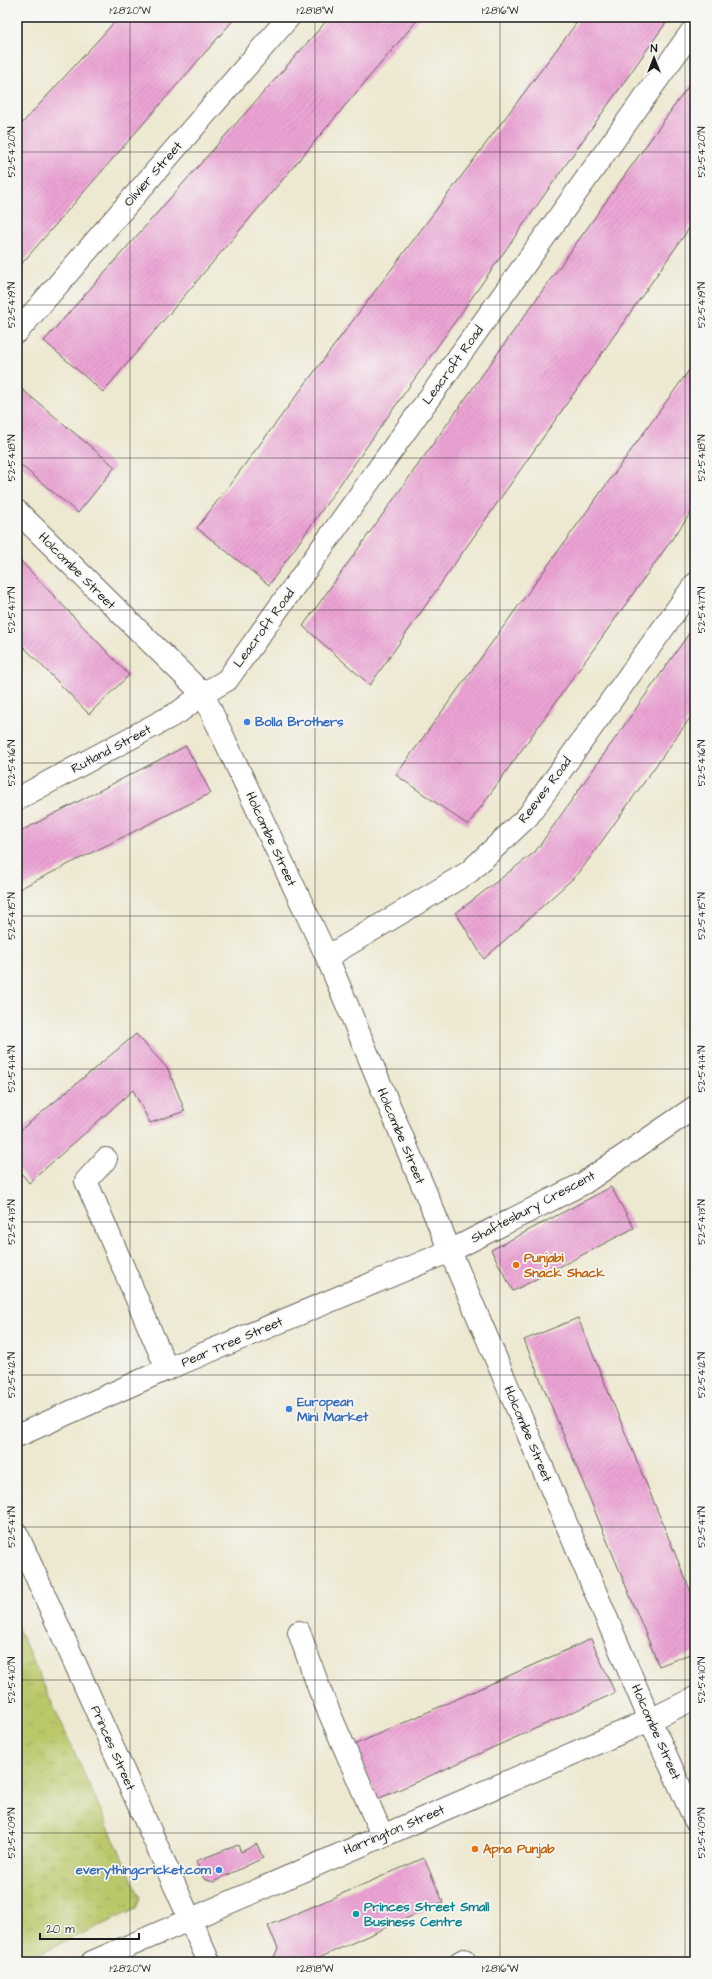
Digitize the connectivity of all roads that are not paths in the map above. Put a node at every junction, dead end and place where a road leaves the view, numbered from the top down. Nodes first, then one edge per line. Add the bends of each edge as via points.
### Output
1 (289, 17) edge
2 (695, 27) edge
3 (17, 332) edge
4 (17, 512) edge
5 (695, 584) edge
6 (203, 694) junction
7 (17, 799) edge
8 (327, 957) junction
9 (695, 1107) edge
10 (106, 1159) dead end
11 (450, 1251) junction
12 (167, 1369) junction
13 (17, 1436) edge
14 (17, 1534) edge
15 (300, 1632) dead end
16 (695, 1698) edge
17 (650, 1720) junction
18 (695, 1820) edge
19 (382, 1835) junction
20 (189, 1918) junction
21 (92, 1962) edge
22 (209, 1962) edge

1 - 3 street, Olivier Street
2 - 6 street, Leacroft Road via 227,680
4 - 6 street, Holcombe Street
5 - 8 street, Reeves Road via 528,816 469,872
6 - 7 street, Rutland Street via 179,712
6 - 8 street, Holcombe Street
8 - 11 street, Holcombe Street
9 - 11 street, Shaftesbury Crescent via 584,1183
10 - 12 street via 86,1181
11 - 12 street, Pear Tree Street
11 - 17 street, Holcombe Street
12 - 13 street, Pear Tree Street
14 - 20 street, Princes Street
15 - 19 street via 320,1691
16 - 17 street, Harrington Street
17 - 18 street, Holcombe Street
17 - 19 street, Harrington Street
19 - 20 street, Harrington Street
20 - 21 street, Harrington Street
20 - 22 street, Princes Street

